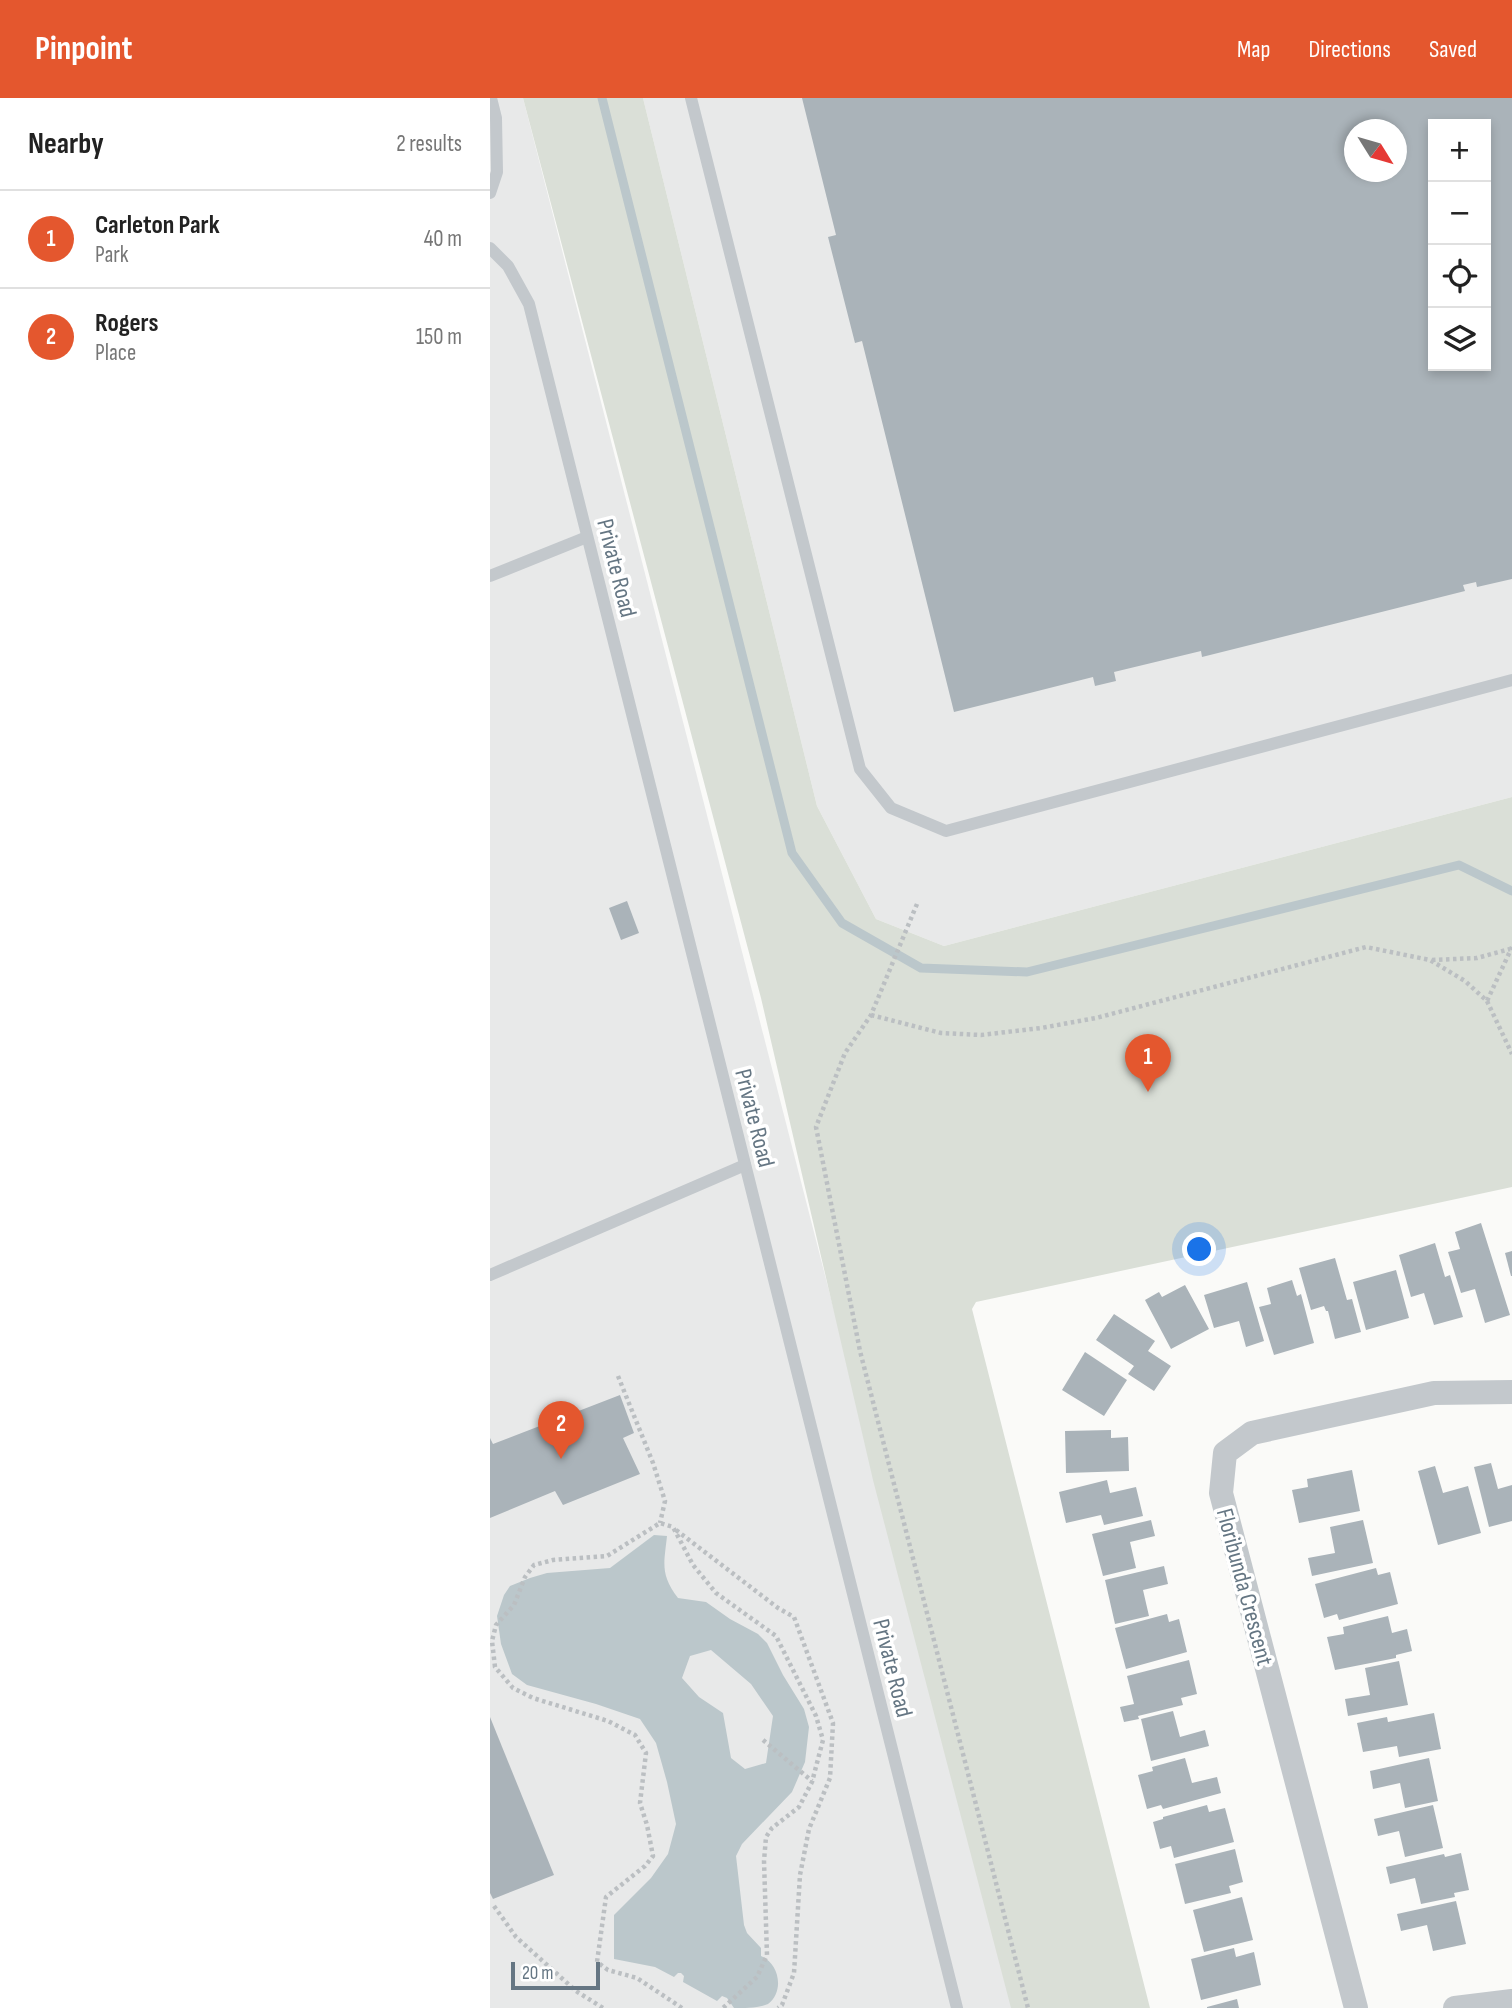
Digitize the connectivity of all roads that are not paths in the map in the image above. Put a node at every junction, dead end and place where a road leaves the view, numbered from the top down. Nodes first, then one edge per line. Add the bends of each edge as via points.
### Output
1 (491, 98) edge
2 (691, 98) edge
3 (490, 193) edge
4 (490, 248) edge
5 (587, 537) junction
6 (490, 576) edge
7 (1512, 680) edge
8 (745, 1165) junction
9 (490, 1275) edge
10 (1512, 1392) edge
11 (1512, 2001) edge
12 (957, 2008) edge
13 (1356, 2008) edge
14 (1455, 2008) edge

1 - 3 lane via 497,172
2 - 7 lane via 860,769 891,807 946,831
4 - 5 lane, Private Road via 508,266 529,304
5 - 6 lane
5 - 8 lane, Private Road
8 - 9 lane
8 - 12 lane, Private Road
10 - 13 street, Floribunda Crescent via 1434,1394 1252,1433 1225,1453 1220,1493
11 - 14 street

